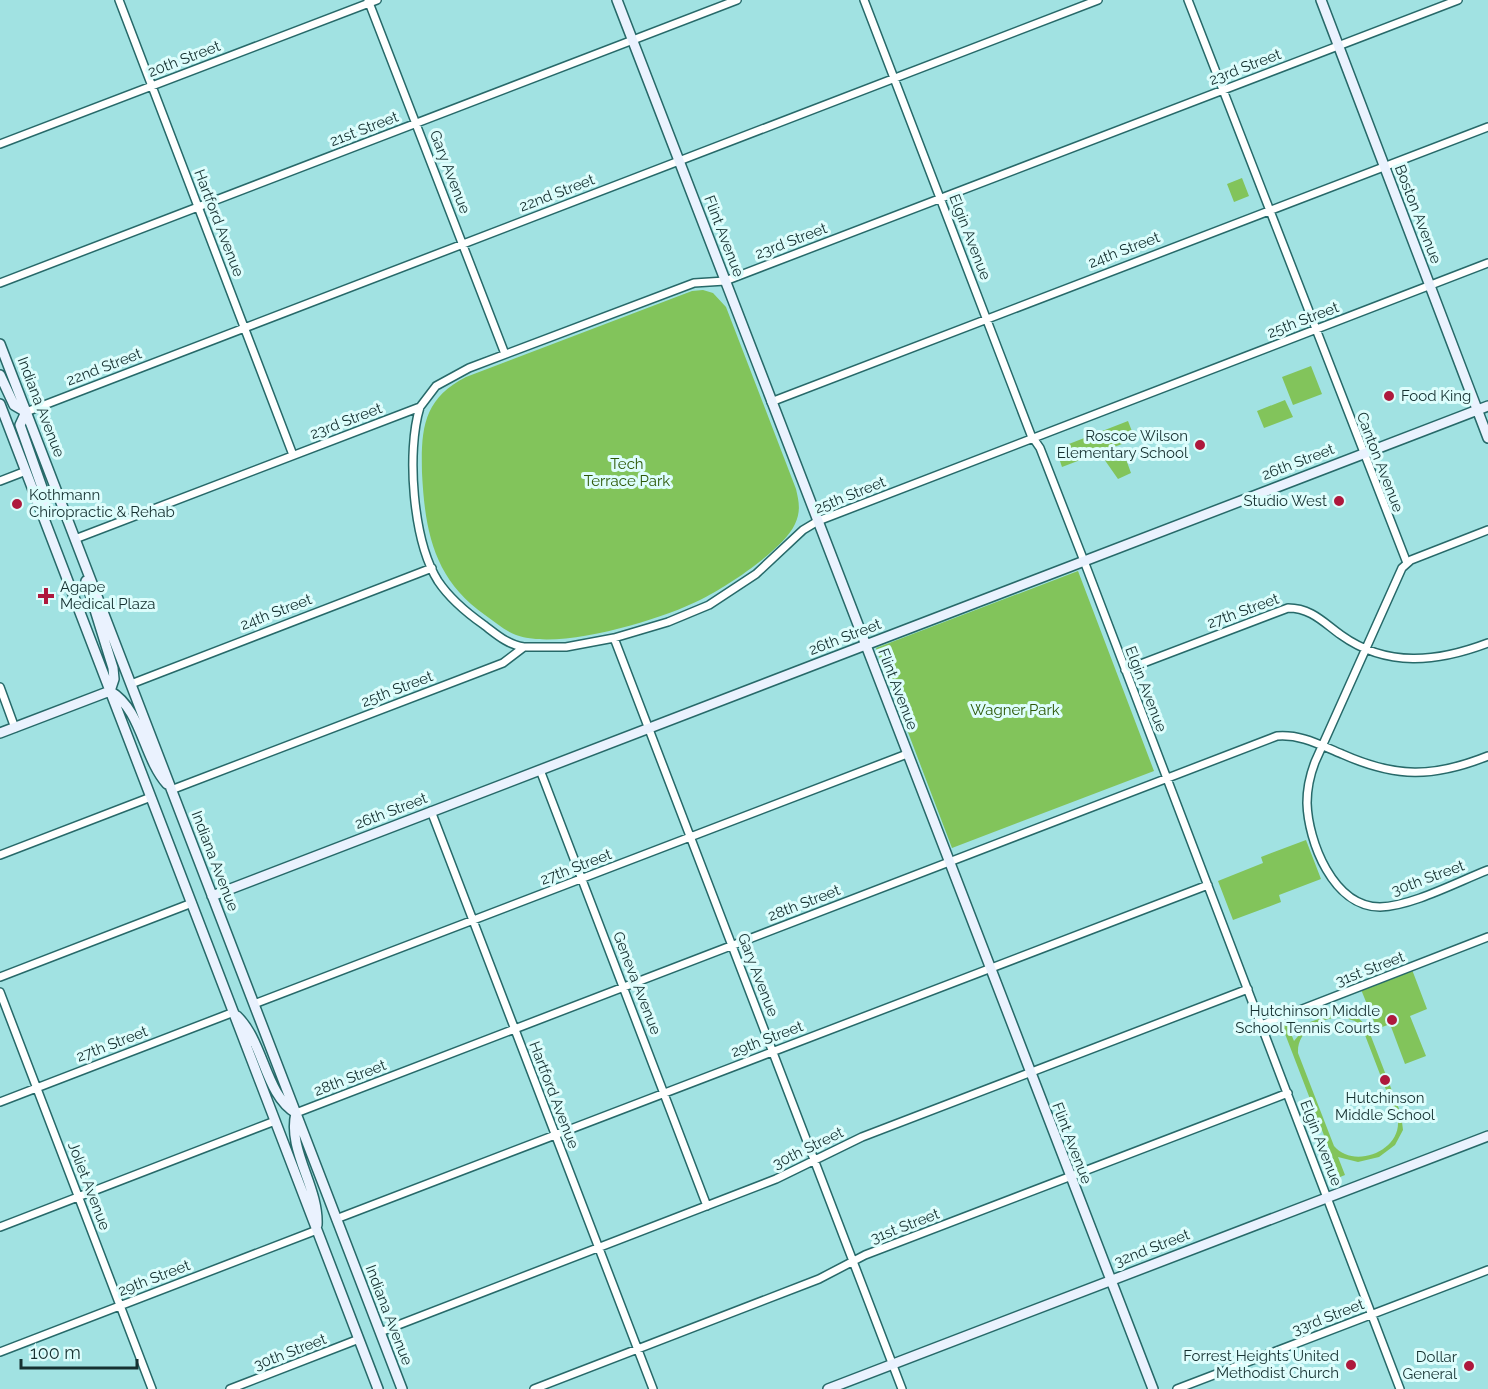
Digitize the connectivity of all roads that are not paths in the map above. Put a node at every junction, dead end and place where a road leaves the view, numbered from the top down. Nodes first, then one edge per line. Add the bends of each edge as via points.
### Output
1 (118, 0) edge
2 (616, 0) edge
3 (737, 0) edge
4 (864, 0) edge
5 (1098, 0) edge
6 (1188, 0) edge
7 (1321, 0) edge
8 (1458, 0) edge
9 (372, 1) edge
10 (632, 40) junction
11 (1339, 46) junction
12 (894, 78) junction
13 (152, 86) junction
14 (1223, 90) junction
15 (416, 123) junction
16 (1488, 127) edge
17 (0, 144) edge
18 (678, 161) junction
19 (1384, 167) junction
20 (941, 198) junction
21 (198, 207) junction
22 (1269, 211) junction
23 (463, 244) junction
24 (1488, 263) edge
25 (725, 281) junction
26 (0, 283) edge
27 (1430, 286) junction
28 (986, 319) junction
29 (244, 328) junction
30 (1315, 330) junction
31 (1, 346) edge
32 (505, 354) junction
33 (0, 375) edge
34 (771, 402) junction
35 (0, 404) edge
36 (1488, 406) edge
37 (420, 407) junction
38 (1478, 410) junction
39 (26, 411) junction
40 (1033, 438) junction
41 (1488, 438) edge
42 (1363, 454) junction
43 (293, 455) junction
44 (26, 471) junction
45 (0, 481) edge
46 (818, 521) junction
47 (46, 523) junction
48 (1488, 530) edge
49 (75, 539) junction
50 (1084, 561) junction
51 (1407, 563) junction
52 (432, 568) junction
53 (614, 638) junction
54 (1488, 643) edge
55 (865, 645) junction
56 (524, 647) junction
57 (1365, 649) junction
58 (1125, 670) junction
59 (131, 684) junction
60 (0, 687) edge
61 (110, 691) junction
62 (15, 728) junction
63 (649, 728) junction
64 (0, 733) edge
65 (1322, 746) junction
66 (907, 754) junction
67 (1488, 756) edge
68 (540, 770) junction
69 (1166, 778) junction
70 (171, 790) junction
71 (151, 797) junction
72 (431, 812) junction
73 (691, 837) junction
74 (0, 855) edge
75 (948, 862) junction
76 (1488, 870) edge
77 (582, 879) junction
78 (1208, 885) junction
79 (212, 896) junction
80 (192, 903) junction
81 (473, 921) junction
82 (1488, 938) edge
83 (733, 945) junction
84 (989, 969) junction
85 (0, 977) edge
86 (624, 987) junction
87 (1248, 989) junction
88 (0, 992) edge
89 (254, 1004) junction
90 (234, 1012) junction
91 (1262, 1025) junction
92 (514, 1029) junction
93 (773, 1052) junction
94 (1029, 1073) junction
95 (37, 1088) junction
96 (665, 1093) junction
97 (1288, 1093) junction
98 (0, 1102) edge
99 (296, 1113) junction
100 (275, 1121) junction
101 (555, 1135) junction
102 (1488, 1136) edge
103 (815, 1160) junction
104 (1070, 1177) junction
105 (79, 1197) junction
106 (1327, 1198) junction
107 (707, 1206) junction
108 (336, 1219) junction
109 (0, 1227) edge
110 (317, 1230) junction
111 (598, 1247) junction
112 (854, 1261) junction
113 (1488, 1270) edge
114 (1109, 1281) junction
115 (120, 1306) junction
116 (1372, 1314) junction
117 (380, 1332) junction
118 (359, 1339) junction
119 (638, 1348) junction
120 (0, 1352) edge
121 (892, 1364) junction
122 (152, 1389) edge
123 (230, 1389) edge
124 (378, 1389) edge
125 (402, 1389) edge
126 (534, 1389) edge
127 (653, 1389) edge
128 (828, 1389) edge
129 (902, 1389) edge
130 (1153, 1389) edge
131 (1177, 1389) edge
132 (1400, 1389) edge

1 - 13 street, Hartford Avenue
2 - 10 street, Flint Avenue
3 - 10 street, 21st Street
4 - 12 street, Elgin Avenue
5 - 12 street, 22nd Street
6 - 14 street, Canton Avenue
7 - 11 street, Boston Avenue
8 - 11 street, 23rd Street
9 - 13 street, 20th Street
9 - 15 street, Gary Avenue
10 - 15 street, 21st Street
10 - 18 street, Flint Avenue
11 - 14 street, 23rd Street
11 - 19 street, Boston Avenue
12 - 18 street, 22nd Street
12 - 20 street, Elgin Avenue
13 - 17 street, 20th Street
13 - 21 street, Hartford Avenue
14 - 20 street, 23rd Street
14 - 22 street, Canton Avenue
15 - 21 street, 21st Street
15 - 23 street, Gary Avenue
16 - 19 street, 24th Street
18 - 23 street, 22nd Street
18 - 25 street, Flint Avenue
19 - 22 street, 24th Street
19 - 27 street, Boston Avenue
20 - 25 street, 23rd Street
20 - 28 street, Elgin Avenue
21 - 26 street, 21st Street
21 - 29 street, Hartford Avenue
22 - 28 street, 24th Street
22 - 30 street, Canton Avenue
23 - 29 street, 22nd Street
23 - 32 street, Gary Avenue
24 - 27 street, 25th Street
25 - 32 street, 23rd Street via 694,283
25 - 34 street, Flint Avenue
27 - 30 street, 25th Street
27 - 38 street, Boston Avenue
28 - 34 street, 24th Street
28 - 40 street, Elgin Avenue
29 - 39 street, 22nd Street
29 - 43 street, Hartford Avenue
30 - 40 street, 25th Street
30 - 42 street, Canton Avenue
31 - 39 street, Indiana Avenue
32 - 37 street, 23rd Street via 447,379 436,386
33 - 39 street via 14,405
34 - 46 street, Flint Avenue
35 - 44 street
36 - 38 street, 26th Street
37 - 43 street, 23rd Street
37 - 52 street via 414,429 415,494 422,538
38 - 41 street, Boston Avenue
38 - 42 street, 26th Street
39 - 47 street via 20,425 45,496
39 - 49 street, Indiana Avenue
40 - 46 street, 25th Street
40 - 50 street, Elgin Avenue
42 - 50 street, 26th Street
42 - 51 street, Canton Avenue
43 - 49 street, 23rd Street
44 - 45 street
44 - 47 street
46 - 53 street, 25th Street via 732,592 668,622
46 - 55 street, Flint Avenue
47 - 61 street
48 - 51 street
49 - 59 street, Indiana Avenue
49 - 61 street via 94,615 113,668
50 - 55 street, 26th Street
50 - 58 street, Elgin Avenue
51 - 57 street
52 - 56 street via 447,592 471,616 502,639
52 - 59 street, 24th Street
53 - 56 street, 25th Street via 566,647
53 - 63 street, Gary Avenue
54 - 57 street via 1429,660 1387,656
55 - 63 street, 26th Street
55 - 66 street, Flint Avenue
56 - 70 street, 25th Street via 503,663
57 - 58 street, 27th Street via 1310,612 1288,608
57 - 65 street
58 - 69 street, Elgin Avenue
59 - 70 street, Indiana Avenue
60 - 62 street
61 - 62 street
61 - 70 street via 122,698 155,771
61 - 71 street
62 - 64 street
63 - 68 street, 26th Street
63 - 73 street, Gary Avenue
65 - 67 street via 1371,766 1409,774 1445,771
65 - 69 street, 28th Street via 1291,735 1276,736
65 - 76 street, 30th Street via 1310,776 1307,800 1315,839 1326,867 1342,891 1376,907 1396,904
66 - 73 street, 27th Street
66 - 75 street, Flint Avenue
68 - 72 street, 26th Street
68 - 77 street, Geneva Avenue
69 - 75 street, 28th Street
69 - 78 street, Elgin Avenue
70 - 79 street, Indiana Avenue
71 - 74 street
71 - 80 street
72 - 79 street, 26th Street
72 - 81 street, Hartford Avenue
73 - 77 street, 27th Street
73 - 83 street, Gary Avenue
75 - 83 street, 28th Street
75 - 84 street, Flint Avenue
77 - 81 street, 27th Street
77 - 86 street, Geneva Avenue
78 - 84 street, 29th Street
78 - 87 street, Elgin Avenue
79 - 89 street, Indiana Avenue
80 - 85 street
80 - 90 street
81 - 89 street, 27th Street
81 - 92 street, Hartford Avenue
82 - 91 street, 31st Street
83 - 86 street, 28th Street
83 - 93 street, Gary Avenue
84 - 93 street, 29th Street
84 - 94 street, Flint Avenue
86 - 92 street, 28th Street
86 - 96 street, Geneva Avenue
87 - 91 street, Elgin Avenue
87 - 94 street, 30th Street
88 - 95 street, Joliet Avenue
89 - 99 street, Indiana Avenue
90 - 95 street, 27th Street
90 - 99 street via 255,1042 285,1107
90 - 100 street
91 - 97 street, Elgin Avenue
92 - 99 street, 28th Street
92 - 101 street, Hartford Avenue
93 - 96 street, 29th Street
93 - 103 street, Gary Avenue
94 - 103 street, 30th Street via 862,1137
94 - 104 street, Flint Avenue
95 - 98 street, 27th Street
95 - 105 street, Joliet Avenue
96 - 101 street, 29th Street
96 - 107 street, Geneva Avenue
97 - 104 street, 31st Street
97 - 106 street, Elgin Avenue
99 - 108 street, Indiana Avenue
99 - 110 street via 292,1128 318,1206
100 - 105 street
100 - 110 street
101 - 108 street, 29th Street
101 - 111 street, Hartford Avenue
102 - 106 street, 32nd Street
103 - 107 street, 30th Street
103 - 112 street, Gary Avenue
104 - 112 street, 31st Street
104 - 114 street, Flint Avenue
105 - 109 street
105 - 115 street, Joliet Avenue
106 - 114 street, 32nd Street
106 - 116 street, Elgin Avenue
107 - 111 street, 30th Street
108 - 117 street, Indiana Avenue
110 - 115 street, 29th Street
110 - 118 street
111 - 117 street, 30th Street
111 - 119 street, Hartford Avenue
112 - 119 street, 31st Street via 819,1279
112 - 121 street, Gary Avenue
113 - 116 street, 33rd Street
114 - 121 street, 32nd Street
114 - 130 street, Flint Avenue
115 - 120 street, 29th Street
115 - 122 street, Joliet Avenue
116 - 131 street, 33rd Street
116 - 132 street, Elgin Avenue
117 - 125 street, Indiana Avenue
118 - 123 street, 30th Street
118 - 124 street
119 - 126 street, 31st Street
119 - 127 street, Hartford Avenue
121 - 128 street, 32nd Street
121 - 129 street, Gary Avenue

